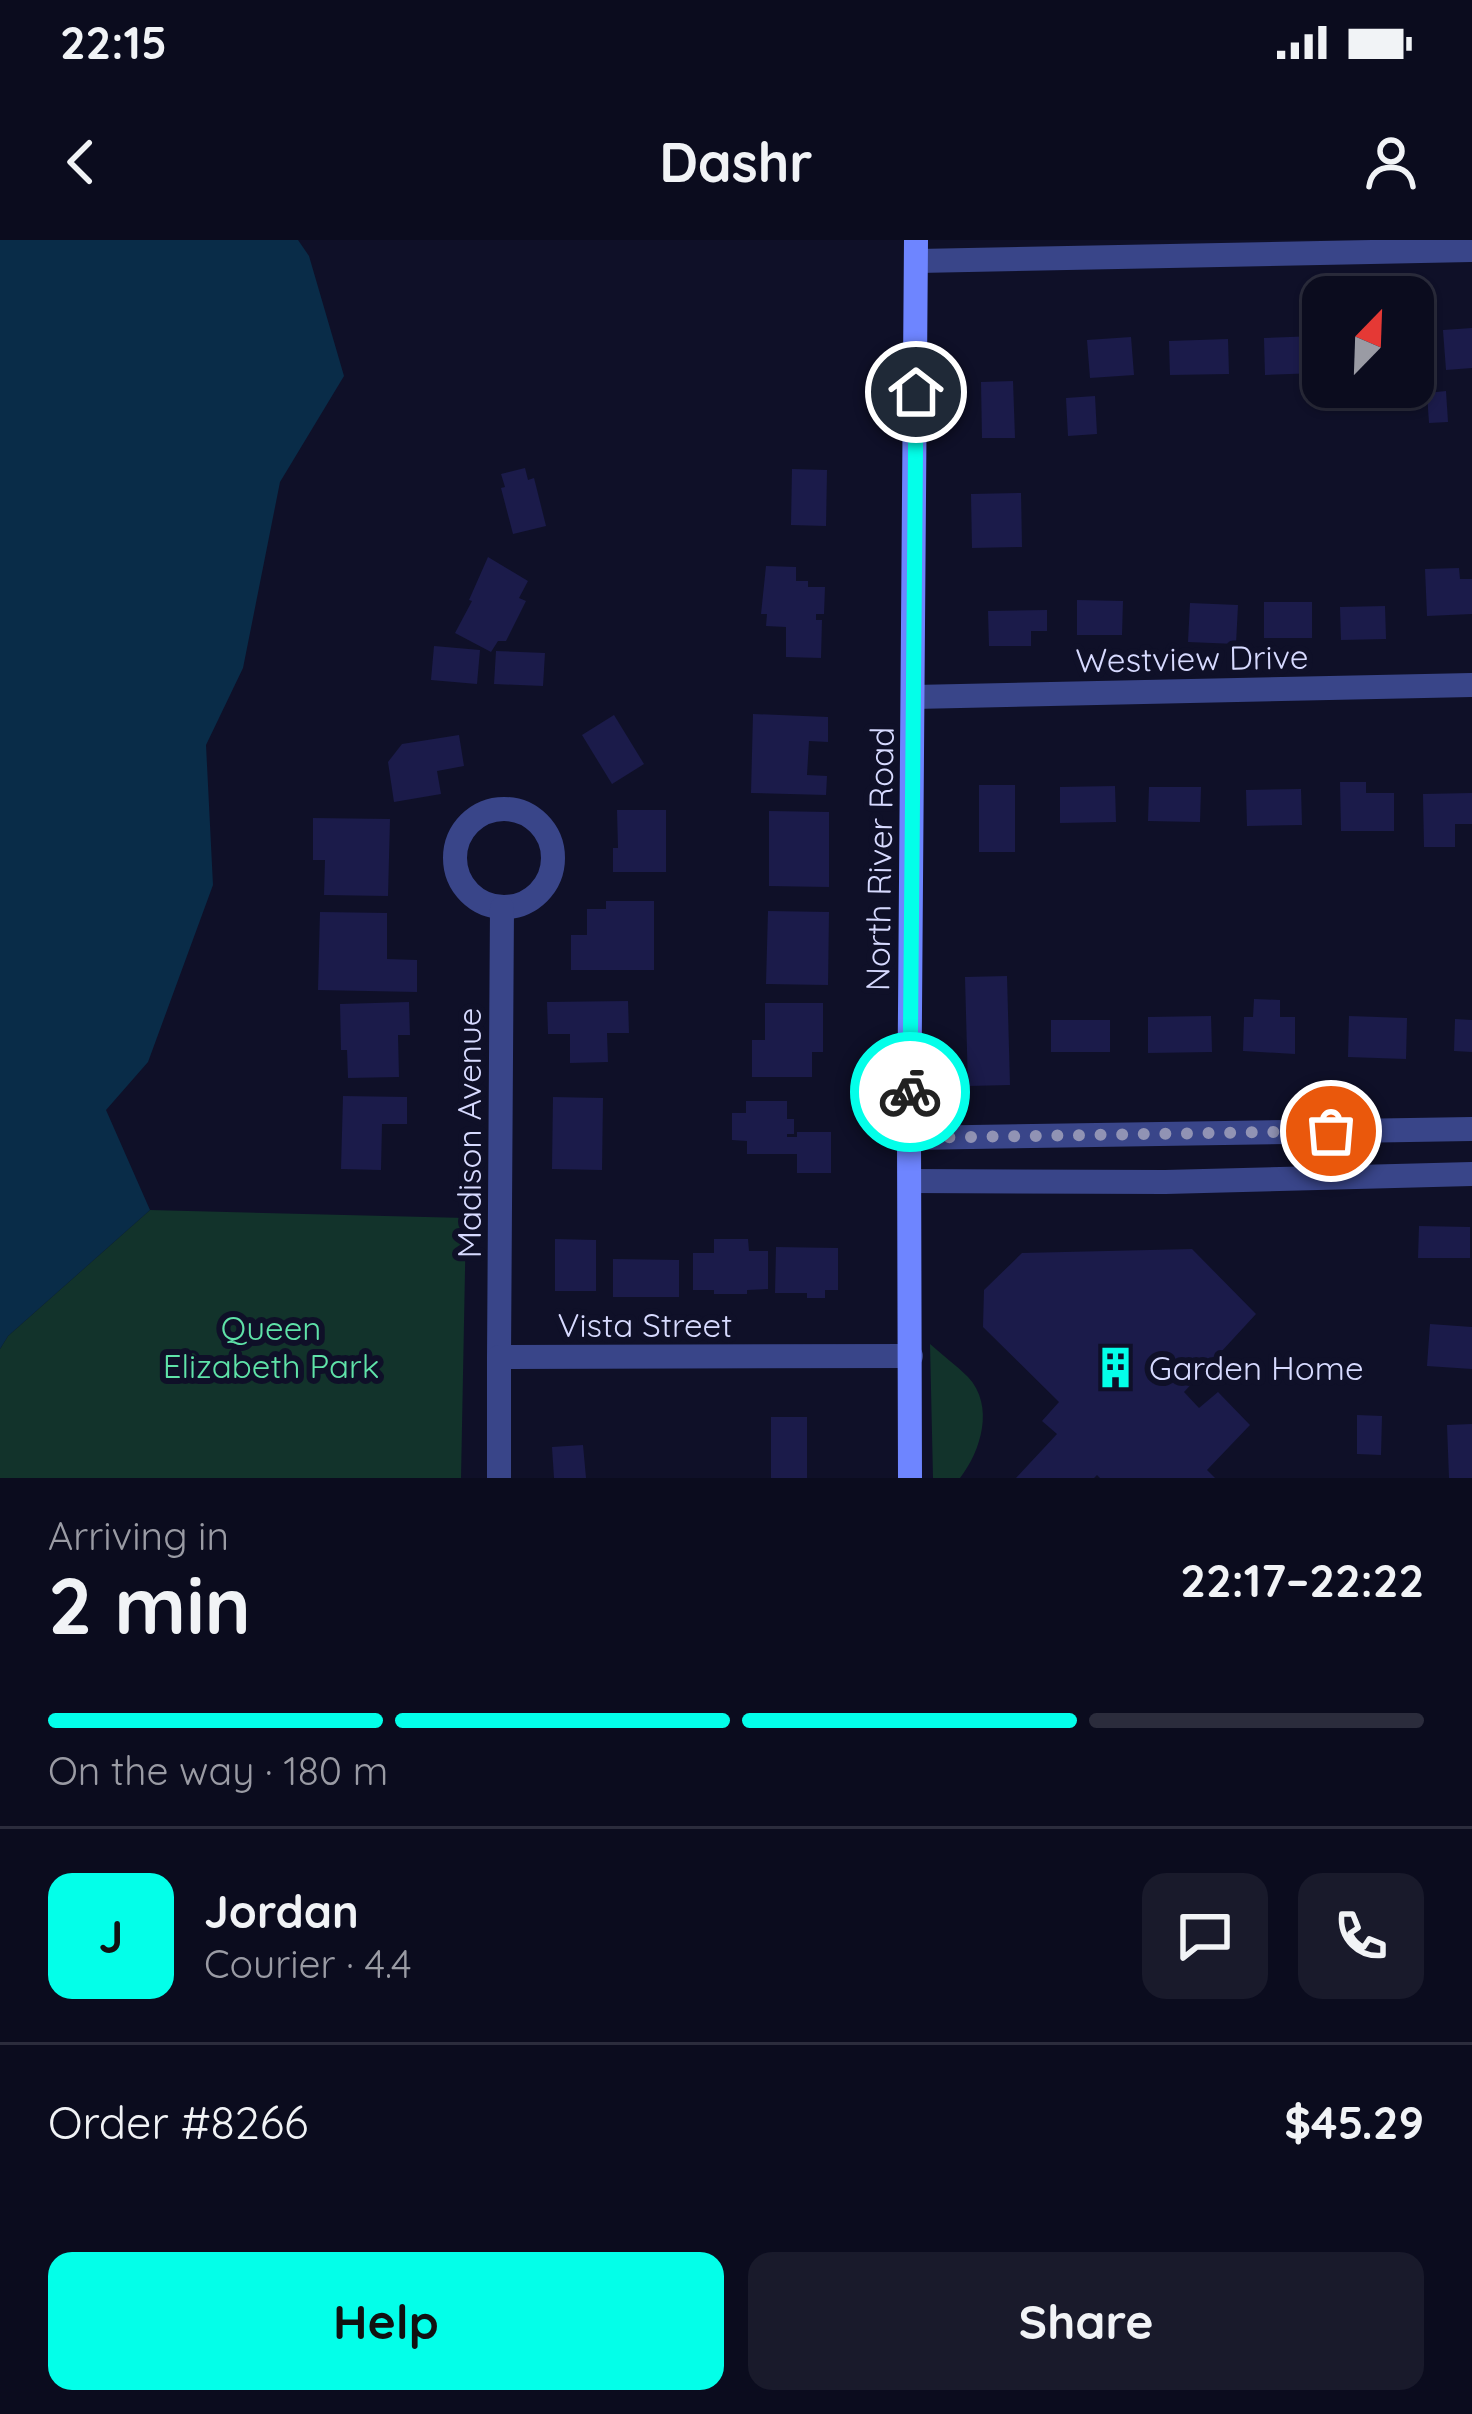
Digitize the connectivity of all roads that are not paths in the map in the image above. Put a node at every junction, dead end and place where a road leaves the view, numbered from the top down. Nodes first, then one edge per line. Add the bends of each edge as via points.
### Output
1 (917, 250) edge
2 (1472, 250) edge
3 (1472, 685) edge
4 (914, 697) junction
5 (502, 908) junction
6 (1472, 1129) edge
7 (909, 1138) junction
8 (1472, 1174) edge
9 (911, 1181) junction
10 (911, 1356) junction
11 (499, 1358) junction
12 (499, 1478) edge
13 (910, 1478) edge

1 - 2 street
1 - 4 main road, North River Road
3 - 4 street, Westview Drive
4 - 7 main road, North River Road
5 - 5 street via 533,898 554,857 542,827 499,809 469,823 454,852 461,884
5 - 11 street, Madison Avenue
6 - 7 street
7 - 9 main road, North River Road
8 - 9 street
9 - 10 main road, North River Road
10 - 11 street, Vista Street
10 - 13 main road, North River Road
11 - 12 street

